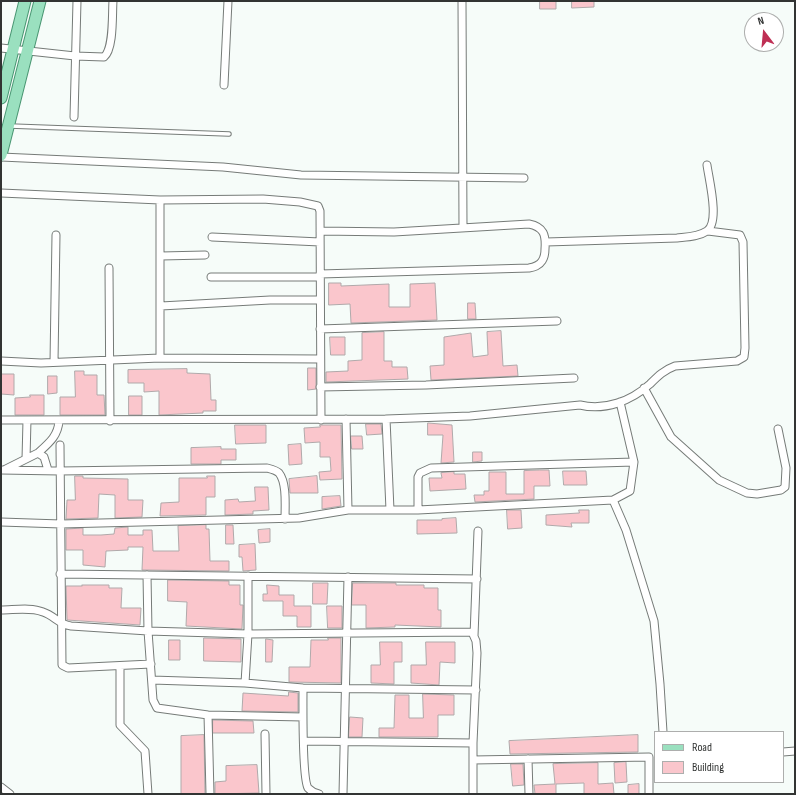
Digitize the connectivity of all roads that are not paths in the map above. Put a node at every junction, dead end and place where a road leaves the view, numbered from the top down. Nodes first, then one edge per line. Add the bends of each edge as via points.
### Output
1 (25, 1) edge
2 (40, 1) edge
3 (77, 1) edge
4 (113, 1) edge
5 (228, 1) edge
6 (462, 1) edge
7 (1, 48) edge
8 (13, 49) junction
9 (27, 51) junction
10 (76, 56) junction
11 (224, 85) dead end
12 (1, 98) edge
13 (74, 117) dead end
14 (8, 126) junction
15 (229, 134) dead end
16 (1, 156) edge
17 (708, 165) dead end
18 (524, 178) dead end
19 (463, 179) junction
20 (1, 193) edge
21 (160, 200) junction
22 (463, 228) junction
23 (320, 231) junction
24 (708, 231) junction
25 (56, 235) dead end
26 (212, 237) dead end
27 (320, 242) junction
28 (546, 242) junction
29 (205, 255) dead end
30 (161, 256) junction
31 (109, 268) dead end
32 (320, 275) junction
33 (211, 278) dead end
34 (320, 300) junction
35 (161, 306) junction
36 (557, 320) dead end
37 (320, 330) junction
38 (160, 358) junction
39 (320, 359) junction
40 (1, 361) edge
41 (109, 361) junction
42 (54, 362) junction
43 (574, 378) dead end
44 (320, 387) junction
45 (644, 388) junction
46 (620, 402) junction
47 (386, 419) junction
48 (1, 420) edge
49 (27, 420) junction
50 (321, 420) junction
51 (346, 420) junction
52 (59, 421) junction
53 (110, 421) junction
54 (778, 429) dead end
55 (60, 445) dead end
56 (38, 453) junction
57 (26, 459) junction
58 (634, 462) junction
59 (3, 470) edge
60 (48, 470) junction
61 (60, 471) junction
62 (613, 500) junction
63 (348, 510) junction
64 (390, 510) junction
65 (418, 510) junction
66 (285, 518) junction
67 (1, 522) edge
68 (61, 524) junction
69 (478, 531) dead end
70 (60, 574) junction
71 (147, 575) junction
72 (248, 576) junction
73 (348, 577) junction
74 (477, 579) junction
75 (1, 610) edge
76 (61, 624) junction
77 (148, 631) junction
78 (248, 634) junction
79 (347, 634) junction
80 (474, 636) junction
81 (151, 664) junction
82 (120, 666) junction
83 (152, 680) junction
84 (245, 683) junction
85 (303, 688) junction
86 (346, 688) junction
87 (476, 690) junction
88 (208, 716) junction
89 (303, 717) junction
90 (663, 731) edge
91 (265, 734) dead end
92 (304, 741) junction
93 (344, 741) junction
94 (473, 743) junction
95 (795, 751) edge
96 (784, 752) edge
97 (652, 757) edge
98 (528, 759) junction
99 (473, 760) junction
100 (1, 787) edge
101 (10, 794) edge
102 (148, 794) edge
103 (210, 794) edge
104 (266, 794) edge
105 (318, 794) edge
106 (343, 794) edge
107 (473, 794) edge
108 (529, 794) edge
109 (649, 794) edge

1 - 8 main road
2 - 9 main road
3 - 10 street
4 - 10 street via 112,32 107,55 100,58
5 - 11 street
6 - 19 street
7 - 8 street
8 - 9 street
8 - 12 main road
9 - 10 street
9 - 14 main road
10 - 13 street
14 - 15 lane
14 - 16 main road
16 - 19 street via 223,167 301,175
17 - 24 street via 714,216
18 - 19 street
19 - 22 street
20 - 21 street
21 - 23 street via 263,199 312,203 318,206 320,211
21 - 30 street
22 - 23 street via 394,232
22 - 28 street via 532,225 544,233
23 - 27 street
24 - 28 street via 690,237
24 - 45 street via 735,233 740,235 743,242 744,357 737,361 675,366 665,370
25 - 42 street
26 - 27 street
27 - 32 street
28 - 32 street via 542,261 537,266 529,268
29 - 30 street
30 - 35 street
31 - 41 street
32 - 33 street
32 - 34 street
34 - 35 street
34 - 37 street
35 - 38 street
36 - 37 street
37 - 39 street
38 - 39 street
38 - 41 street
39 - 44 street
40 - 42 street
41 - 42 street
41 - 53 street
43 - 44 street
44 - 50 street
45 - 46 street
45 - 54 street via 671,437 719,480 747,493 757,494 785,487 786,468
46 - 47 street via 593,408 580,405 470,416
46 - 58 street
47 - 51 street
47 - 64 street
48 - 49 street
49 - 52 street
49 - 57 street
50 - 51 street
50 - 53 street
51 - 63 street
52 - 53 street
52 - 56 street via 54,438
55 - 61 street
56 - 57 street
56 - 60 street via 44,457
57 - 59 street
58 - 62 street via 630,491
58 - 65 street via 431,468 420,473 418,477
59 - 60 street
60 - 61 street
61 - 66 street via 267,468 276,471 282,479
61 - 68 street
62 - 65 street
62 - 90 street via 626,530 654,621
63 - 64 street
63 - 66 street
64 - 65 street
66 - 68 street
67 - 68 street
68 - 70 street
69 - 74 street
70 - 71 street
70 - 76 street
71 - 72 street
71 - 77 street
72 - 73 street
72 - 78 street
73 - 74 street
73 - 79 street
74 - 80 street
75 - 76 street via 41,611
76 - 77 street
76 - 82 street via 61,660 65,668
77 - 78 street
77 - 81 street
78 - 79 street
78 - 84 street
79 - 80 street via 467,631 472,632
79 - 86 street
80 - 87 street via 477,653
81 - 82 street
81 - 83 street
82 - 102 street via 120,725 145,751
83 - 84 street
83 - 88 street via 153,700 158,708
84 - 85 street
85 - 86 street
85 - 89 street
86 - 87 street
86 - 93 street
87 - 94 street
88 - 89 street
88 - 103 street
89 - 92 street
91 - 104 street
92 - 93 street
92 - 105 street via 308,787
93 - 94 street
93 - 106 street
94 - 99 street
95 - 96 street
97 - 98 street
97 - 109 street
98 - 99 street
98 - 108 street
99 - 107 street
100 - 101 street

